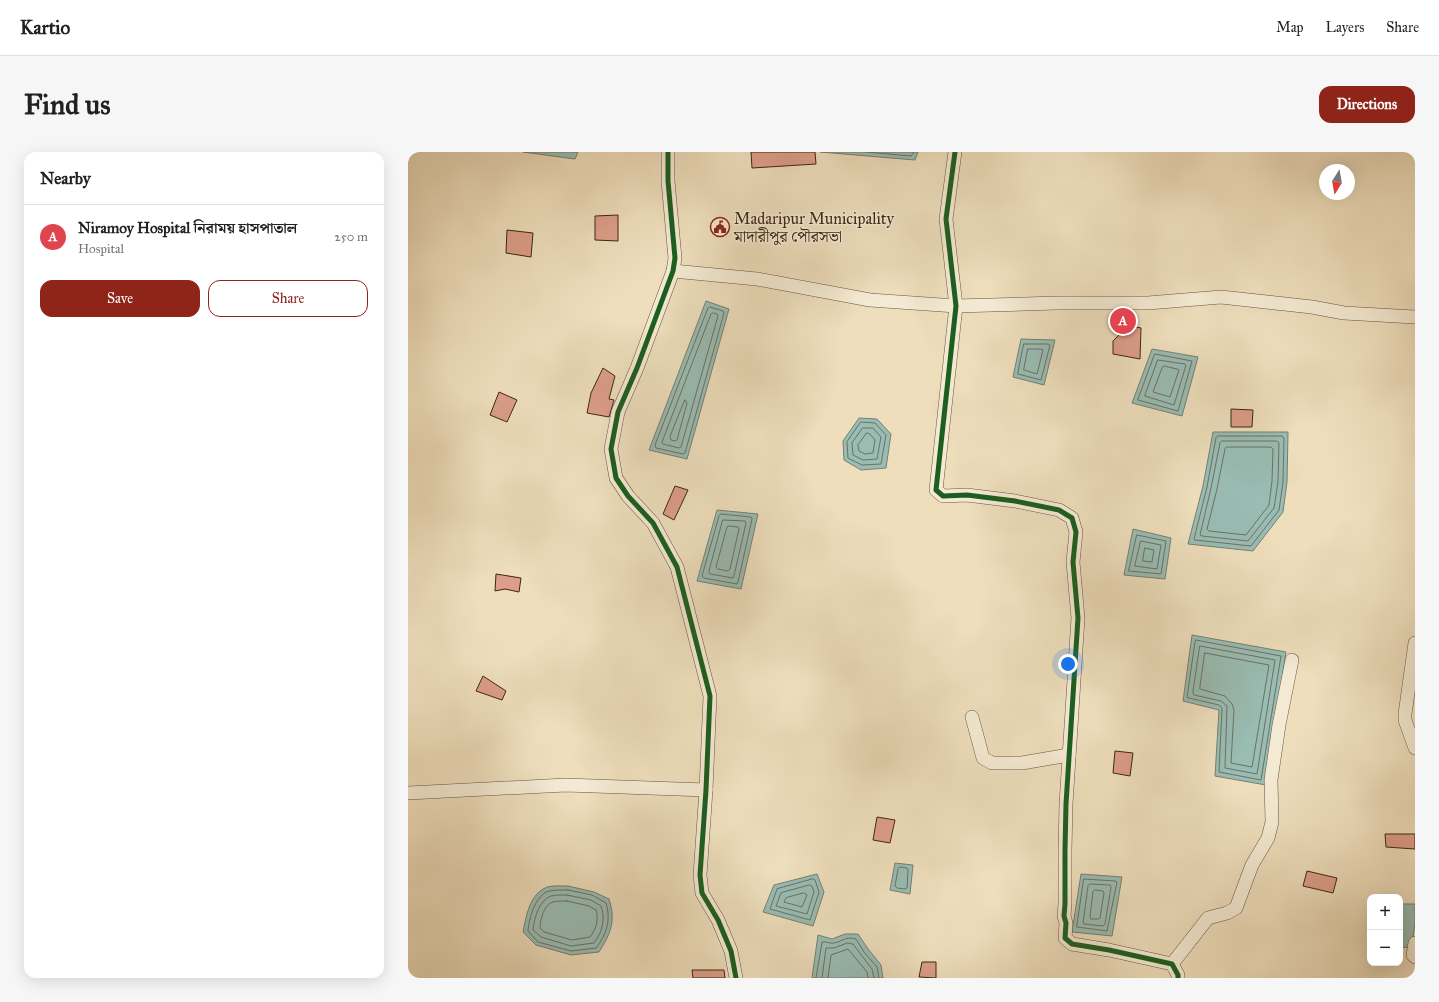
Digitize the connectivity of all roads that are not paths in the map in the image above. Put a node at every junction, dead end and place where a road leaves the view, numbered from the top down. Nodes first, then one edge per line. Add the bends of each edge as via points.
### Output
1 (668, 152) edge
2 (955, 152) edge
3 (673, 271) junction
4 (956, 306) junction
5 (1415, 317) edge
6 (1415, 643) edge
7 (1292, 660) dead end
8 (972, 717) dead end
9 (1415, 748) edge
10 (1069, 755) junction
11 (706, 790) junction
12 (408, 793) edge
13 (1415, 943) edge
14 (1415, 957) edge
15 (1172, 964) junction
16 (736, 978) edge
17 (1178, 978) edge

1 - 3 street via 675,258
2 - 4 street via 946,219
3 - 4 street via 757,279 870,300
3 - 11 street via 618,412 612,449 616,478 628,496 653,523 677,567 710,696
4 - 5 street via 1148,303 1221,297 1344,313
4 - 10 street via 936,490 943,496 968,495 1059,510 1072,518 1076,532 1073,562 1078,618
6 - 9 street via 1405,714
7 - 15 street via 1271,780 1272,822 1268,838 1252,865 1236,908 1208,918
8 - 10 street via 983,758 992,763 1022,763
10 - 15 street via 1065,938 1072,944
11 - 12 street via 566,785
11 - 16 street via 700,875 702,893 718,920 728,945
13 - 14 street
15 - 17 street

